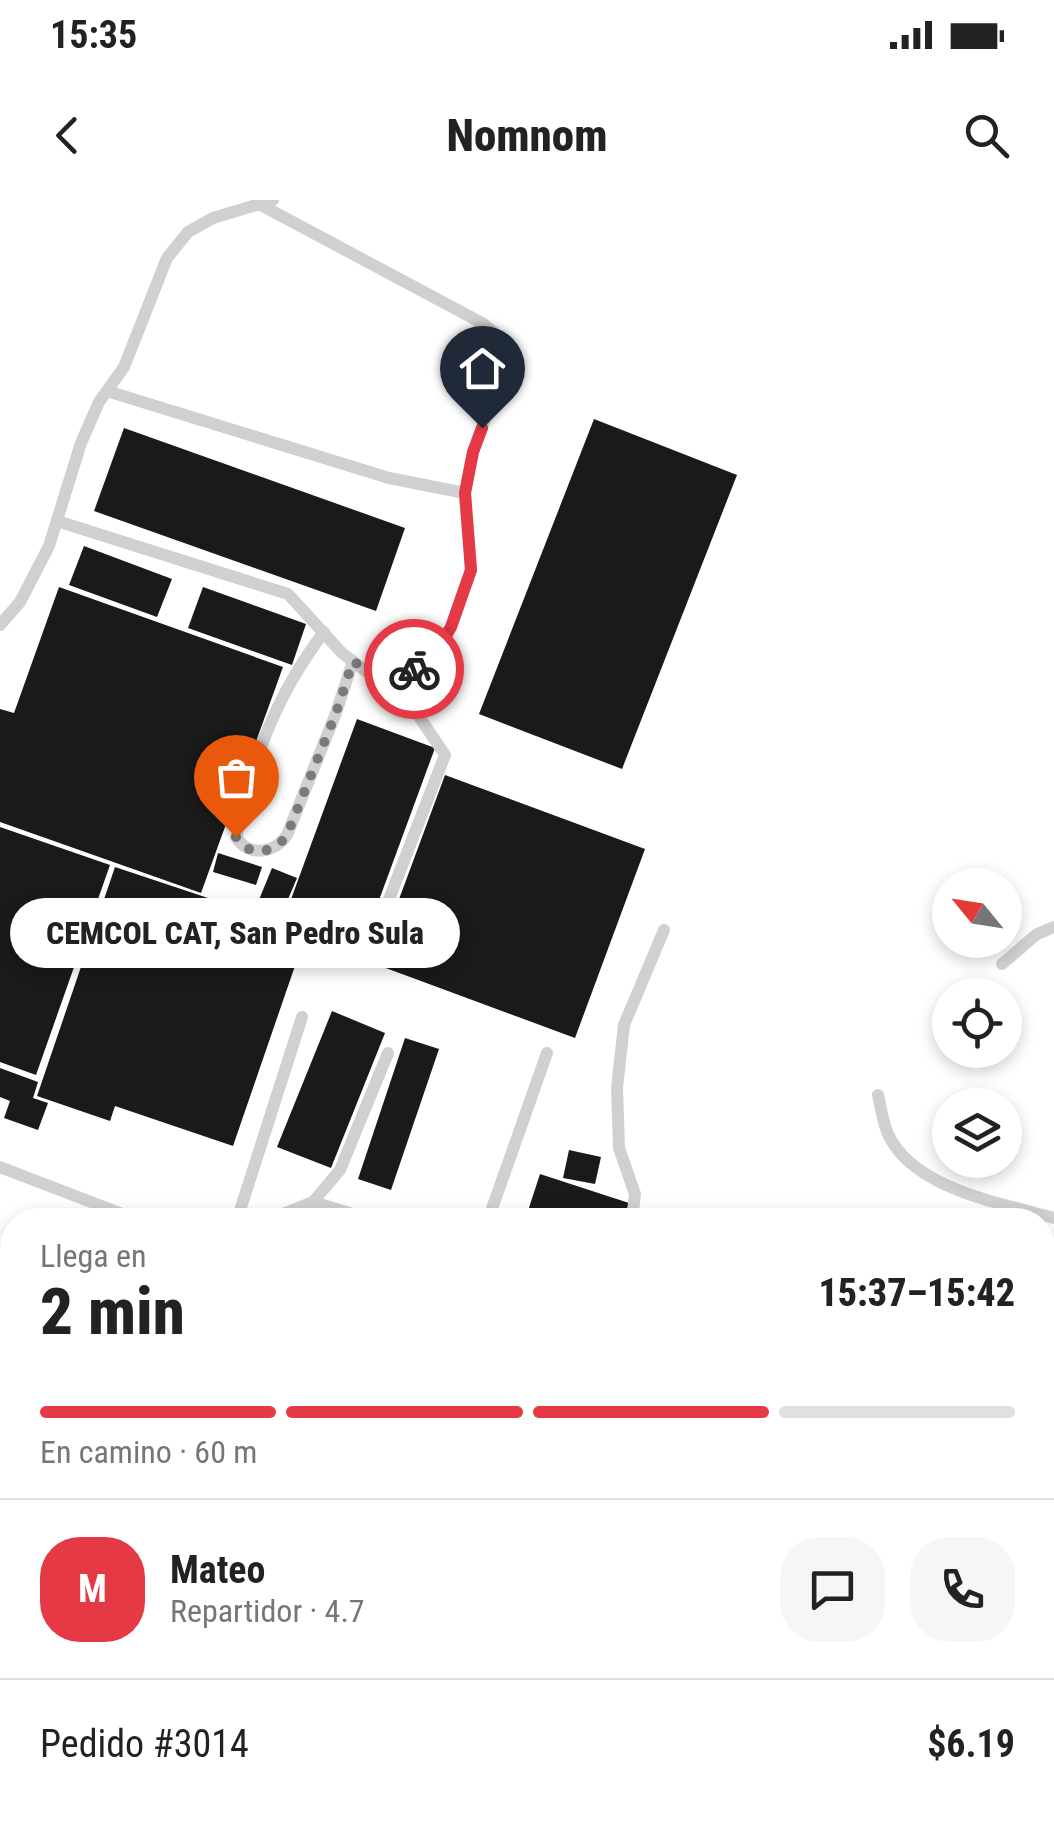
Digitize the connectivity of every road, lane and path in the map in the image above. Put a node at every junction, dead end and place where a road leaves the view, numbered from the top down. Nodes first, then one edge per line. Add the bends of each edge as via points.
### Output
1 (266, 202) edge
2 (107, 391) junction
3 (465, 493) junction
4 (57, 520) junction
5 (0, 625) edge
6 (324, 632) junction
7 (353, 661) junction
8 (393, 678) junction
9 (386, 907) dead end
10 (1054, 927) edge
11 (664, 930) dead end
12 (1002, 964) dead end
13 (302, 1018) dead end
14 (388, 1053) dead end
15 (546, 1053) dead end
16 (878, 1095) dead end
17 (0, 1167) edge
18 (313, 1202) junction
19 (107, 1208) edge
20 (241, 1208) edge
21 (298, 1208) edge
22 (333, 1208) edge
23 (492, 1208) edge
24 (633, 1208) edge
25 (1019, 1208) edge

1 - 2 lane via 188,232 167,258 124,367
1 - 3 lane via 504,341 505,363
2 - 3 lane via 389,478
2 - 4 lane via 81,443
3 - 8 lane via 471,570 451,627 430,663
4 - 5 lane via 20,602
4 - 6 lane via 288,594
6 - 7 lane
6 - 7 lane via 295,670 251,771 240,844 270,851 287,835
7 - 8 lane
8 - 9 lane via 445,755
10 - 12 lane
11 - 24 lane via 624,1024 616,1088 619,1148
13 - 20 lane
14 - 18 lane via 340,1170
15 - 23 lane
16 - 25 lane via 888,1134 922,1174
17 - 19 lane
18 - 21 lane
18 - 22 lane

